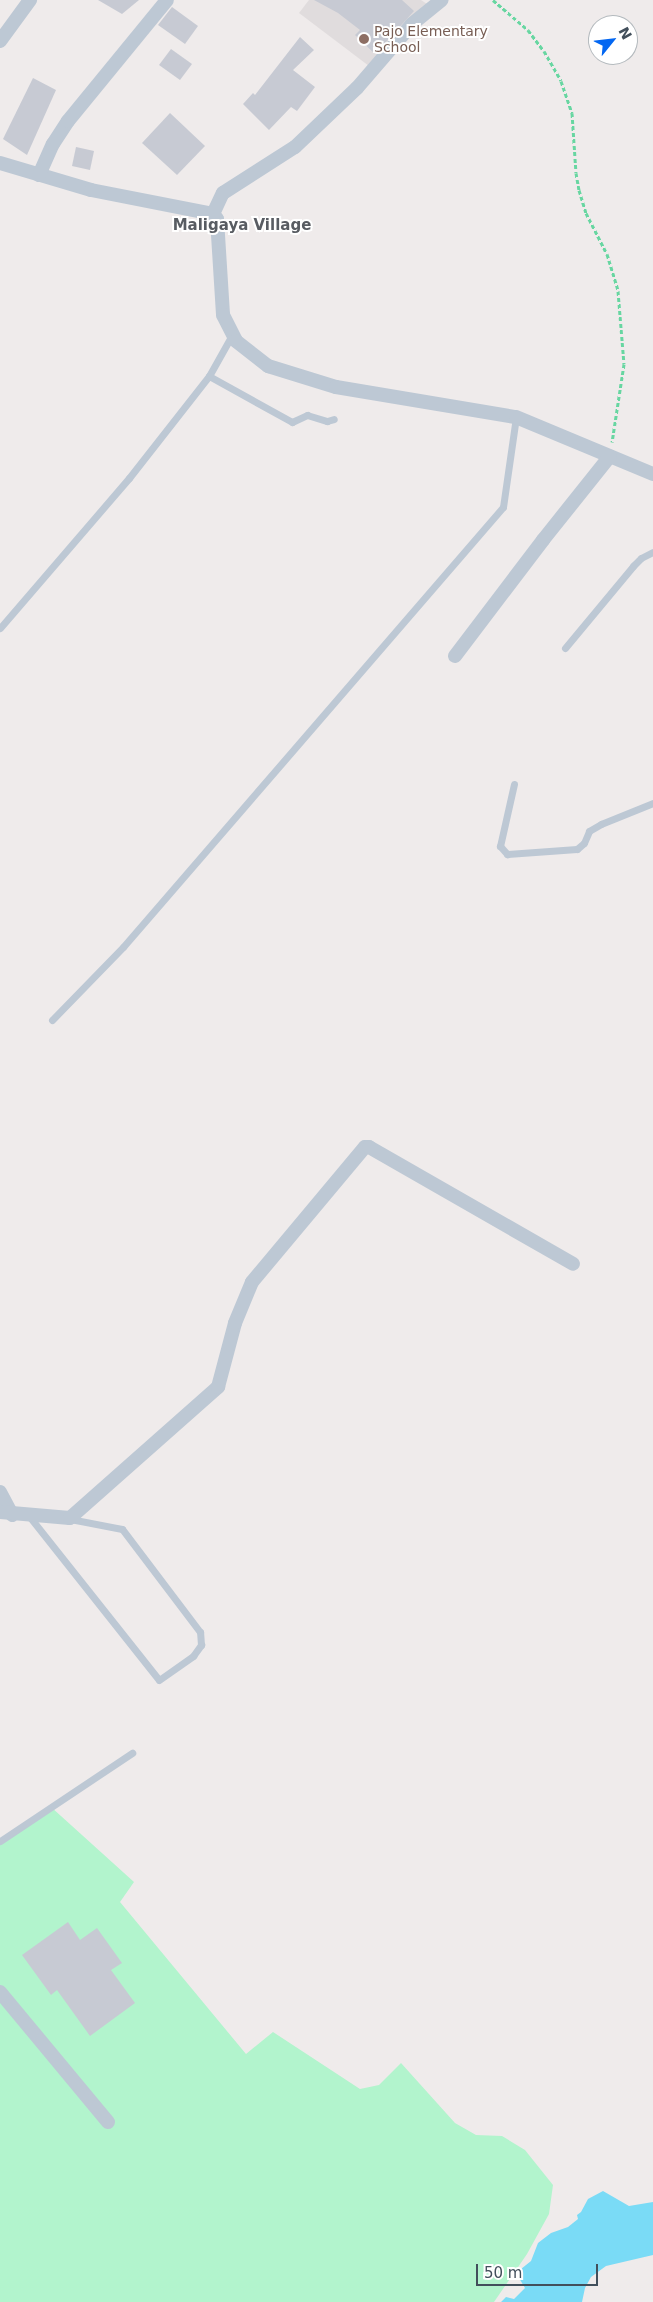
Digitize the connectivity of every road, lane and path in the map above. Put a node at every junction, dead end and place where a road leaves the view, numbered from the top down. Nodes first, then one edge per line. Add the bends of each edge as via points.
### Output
1 (30, 0) edge
2 (167, 0) edge
3 (442, 0) edge
4 (493, 0) edge
5 (0, 40) edge
6 (0, 163) edge
7 (39, 175) junction
8 (213, 214) junction
9 (233, 335) junction
10 (209, 376) junction
11 (516, 417) junction
12 (334, 419) dead end
13 (610, 456) junction
14 (653, 474) edge
15 (653, 552) edge
16 (0, 628) edge
17 (565, 648) dead end
18 (455, 656) dead end
19 (514, 784) dead end
20 (653, 802) edge
21 (52, 1020) dead end
22 (573, 1264) dead end
23 (0, 1492) edge
24 (6, 1513) edge
25 (29, 1516) junction
26 (70, 1518) junction
27 (132, 1753) dead end
28 (0, 1841) edge
29 (0, 1992) edge
30 (108, 2122) dead end

1 - 5 street
2 - 7 street via 68,121
3 - 8 street via 412,24 357,88 295,147 223,193
4 - 13 path via 528,30 561,81 572,113 579,190 586,213 607,254 618,292 624,364
6 - 7 street
7 - 8 street via 91,190
8 - 9 street via 217,219 223,315
9 - 10 lane
9 - 11 street via 236,341 268,366 336,387
10 - 12 lane via 292,422 307,415 327,421
10 - 16 lane via 129,478
11 - 13 street
11 - 21 lane via 503,506 123,948
13 - 14 street
13 - 18 street
15 - 17 lane via 633,566
19 - 20 lane via 500,846 507,854 577,849 589,831
22 - 26 street via 369,1147 365,1148 252,1282 235,1323 218,1387
23 - 24 street
24 - 25 street
25 - 26 street
25 - 26 lane via 159,1680 193,1656 201,1645 200,1632 122,1529
27 - 28 lane
29 - 30 street

